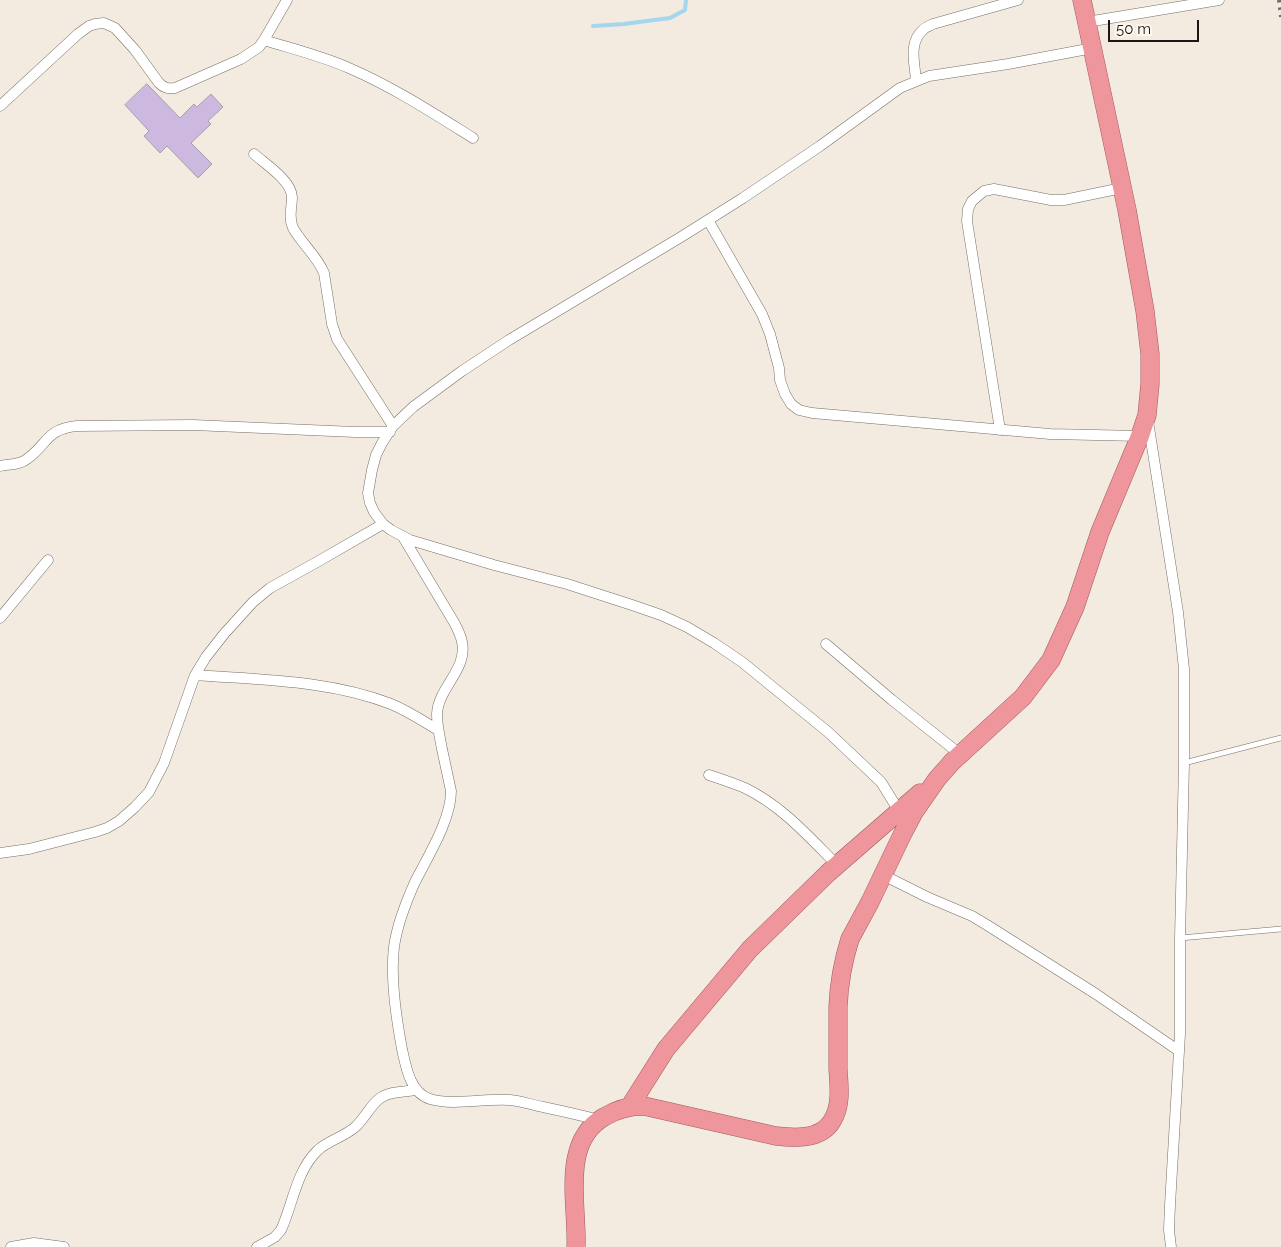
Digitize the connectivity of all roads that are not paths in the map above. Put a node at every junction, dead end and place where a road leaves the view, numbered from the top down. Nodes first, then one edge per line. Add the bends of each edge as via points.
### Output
1 (287, 0) edge
2 (1018, 0) edge
3 (1082, 0) edge
4 (1219, 0) edge
5 (1087, 22) junction
6 (264, 40) junction
7 (1093, 48) junction
8 (916, 80) junction
9 (0, 106) edge
10 (473, 138) dead end
11 (254, 154) dead end
12 (1122, 188) junction
13 (708, 220) junction
14 (1148, 415) junction
15 (391, 429) junction
16 (1000, 430) junction
17 (1140, 436) junction
18 (0, 466) edge
19 (383, 524) junction
20 (404, 536) junction
21 (48, 560) dead end
22 (0, 618) edge
23 (826, 644) dead end
24 (195, 675) junction
25 (438, 730) junction
26 (1281, 738) edge
27 (961, 755) junction
28 (1184, 763) junction
29 (709, 775) dead end
30 (937, 779) junction
31 (899, 811) junction
32 (0, 853) edge
33 (837, 865) junction
34 (883, 875) junction
35 (1281, 929) edge
36 (1180, 938) junction
37 (1179, 1052) junction
38 (416, 1090) junction
39 (630, 1106) junction
40 (599, 1120) junction
41 (281, 1230) junction
42 (11, 1247) edge
43 (64, 1247) edge
44 (257, 1247) edge
45 (277, 1247) edge
46 (576, 1247) edge
47 (1171, 1247) edge

1 - 6 street
2 - 8 street via 922,30 913,48
3 - 5 highway
4 - 5 street
5 - 7 highway
6 - 9 street via 241,58 169,89 159,83 115,28 104,23 96,24 78,34
6 - 10 street via 324,58 380,82
7 - 8 street
7 - 12 highway
8 - 13 street
11 - 15 street via 291,190 292,224 321,265 337,339
12 - 14 highway via 1150,354
12 - 16 street via 1064,200 994,189 972,201 967,221
13 - 15 street via 509,340 413,407
13 - 16 street via 762,314 775,351 780,380 798,410
14 - 17 highway
14 - 28 street via 1180,628 1184,669
15 - 18 street via 355,432 193,425 76,426 53,433 27,459
15 - 19 street via 376,455 368,493 374,512
16 - 17 street
17 - 27 highway via 1100,532 1075,607 1051,660 1023,697
19 - 20 street
19 - 24 street via 270,588 224,634
20 - 25 street via 463,643 462,659 438,706
20 - 31 street via 567,584 661,615 687,627 742,662 828,732 881,782
21 - 22 street
23 - 27 street
24 - 25 street via 311,684 348,692 407,711
24 - 32 street via 164,763 149,792 136,807 107,828 29,849
25 - 38 street via 451,800 414,884 394,946 399,1033 404,1060
26 - 28 lane
27 - 30 highway
28 - 36 street
29 - 33 street via 745,788 771,803 795,822
30 - 31 highway
30 - 34 highway via 914,812
31 - 33 highway
33 - 39 highway via 750,949 666,1048
34 - 37 street via 972,916 1033,952
34 - 39 highway via 850,939 844,959 838,1006 838,1106 832,1122 821,1132 806,1137 776,1136 659,1109
35 - 36 lane
36 - 37 street
37 - 47 street via 1170,1205
38 - 40 street via 429,1099 510,1100
38 - 41 street via 396,1092 380,1099 353,1130 316,1152 302,1173
39 - 40 highway
40 - 46 highway via 581,1140 576,1160
41 - 44 street
41 - 45 street
42 - 43 street via 34,1243

